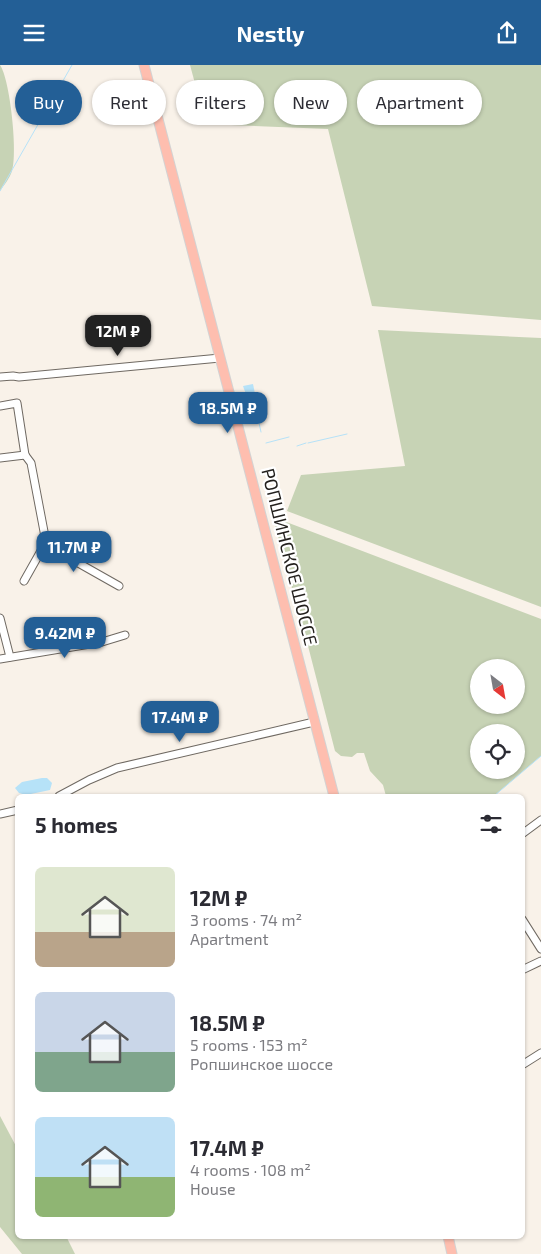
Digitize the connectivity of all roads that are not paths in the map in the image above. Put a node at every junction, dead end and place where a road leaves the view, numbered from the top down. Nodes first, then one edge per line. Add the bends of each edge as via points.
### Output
1 (144, 65) edge
2 (220, 358) junction
3 (0, 377) edge
4 (0, 406) edge
5 (25, 455) junction
6 (0, 458) edge
7 (46, 542) junction
8 (24, 581) dead end
9 (119, 586) dead end
10 (0, 618) edge
11 (125, 635) dead end
12 (10, 657) junction
13 (0, 659) edge
14 (314, 722) junction
15 (63, 794) edge
16 (333, 794) edge
17 (15, 811) edge
18 (0, 814) edge
19 (540, 823) edge
20 (525, 831) edge
21 (525, 924) edge
22 (541, 949) edge
23 (541, 961) edge
24 (525, 969) edge
25 (541, 1053) edge
26 (525, 1063) edge
27 (449, 1239) edge
28 (452, 1254) edge

1 - 2 main road, РОПШИНСКОЕ ШОССЕ
2 - 3 street
2 - 14 main road, РОПШИНСКОЕ ШОССЕ
4 - 5 street via 17,403
5 - 6 street
5 - 7 street via 31,463
7 - 8 street
7 - 9 street
10 - 12 street
11 - 12 street via 102,642
12 - 13 street
14 - 15 street via 117,768
14 - 16 main road, РОПШИНСКОЕ ШОССЕ
17 - 18 street
19 - 20 street
21 - 22 street
23 - 24 street
25 - 26 street
27 - 28 main road

